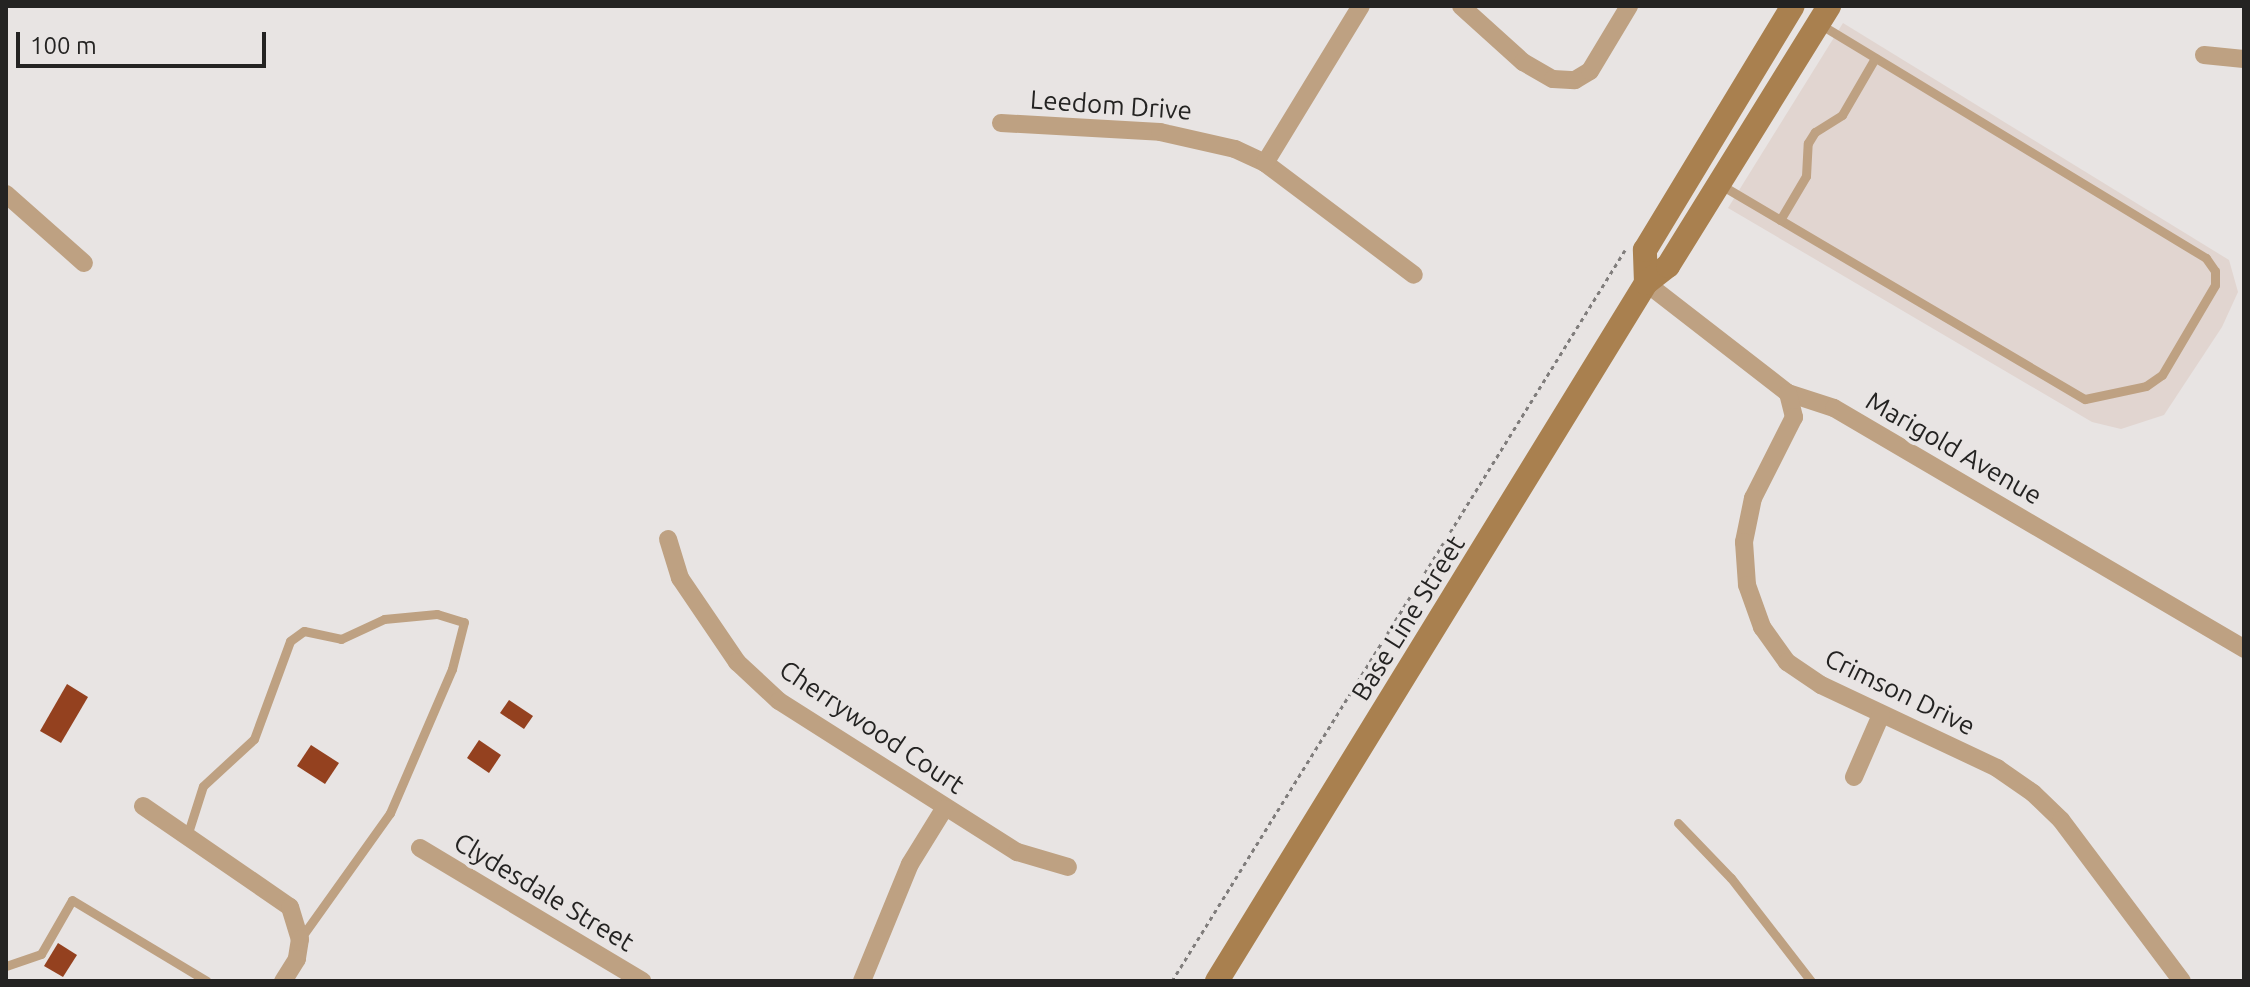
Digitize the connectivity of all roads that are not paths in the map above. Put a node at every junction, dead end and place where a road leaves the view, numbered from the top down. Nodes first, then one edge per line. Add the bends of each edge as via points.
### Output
1 (1361, 6) edge
2 (1461, 6) edge
3 (1629, 6) edge
4 (1793, 6) edge
5 (1820, 12) edge
6 (2204, 55) dead end
7 (1875, 58) junction
8 (2244, 59) edge
9 (1001, 123) dead end
10 (1265, 163) junction
11 (1719, 184) junction
12 (6, 194) edge
13 (1780, 220) junction
14 (84, 263) dead end
15 (1414, 275) dead end
16 (1646, 283) junction
17 (1788, 393) junction
18 (668, 539) dead end
19 (2244, 649) edge
20 (1881, 715) junction
21 (1854, 777) dead end
22 (143, 806) dead end
23 (944, 809) junction
24 (1678, 823) dead end
25 (187, 836) junction
26 (420, 848) dead end
27 (1068, 867) dead end
28 (300, 939) junction
29 (6, 966) edge
30 (207, 981) edge
31 (283, 981) edge
32 (642, 981) edge
33 (862, 981) edge
34 (1217, 981) edge
35 (1811, 981) edge
36 (2182, 981) edge

1 - 10 street
2 - 3 street via 1523,62 1553,79 1575,80 1590,71
4 - 16 main road, Base Line Street via 1645,250
5 - 7 lane
5 - 11 main road, Base Line Street
6 - 8 street
7 - 13 lane via 1842,115 1815,132 1808,143 1806,176
7 - 13 lane via 2206,258 2215,271 2215,285 2162,375 2146,386 2085,399
9 - 10 street, Leedom Drive via 1203,138
10 - 15 street, Leedom Drive
11 - 13 lane
11 - 16 main road, Base Line Street via 1668,266
12 - 14 street
16 - 17 street, Marigold Avenue
16 - 34 main road, Base Line Street
17 - 19 street, Marigold Avenue via 1834,408
17 - 20 street, Crimson Drive via 1794,417 1753,498 1744,542 1747,585 1762,627 1787,662
18 - 23 street, Cherrywood Court via 680,578 737,662 779,701
20 - 21 street
20 - 36 street, Crimson Drive via 1997,768 2033,793 2061,820
22 - 25 street
23 - 27 street, Cherrywood Court via 1017,852
23 - 33 street via 910,864
24 - 35 lane via 1731,878
25 - 28 street via 290,907
25 - 28 lane via 203,786 254,739 290,641 304,631 341,639 384,619 437,614 464,622 452,669 390,813
26 - 32 street, Clydesdale Street
28 - 31 street via 297,959
29 - 30 lane via 41,954 72,900

